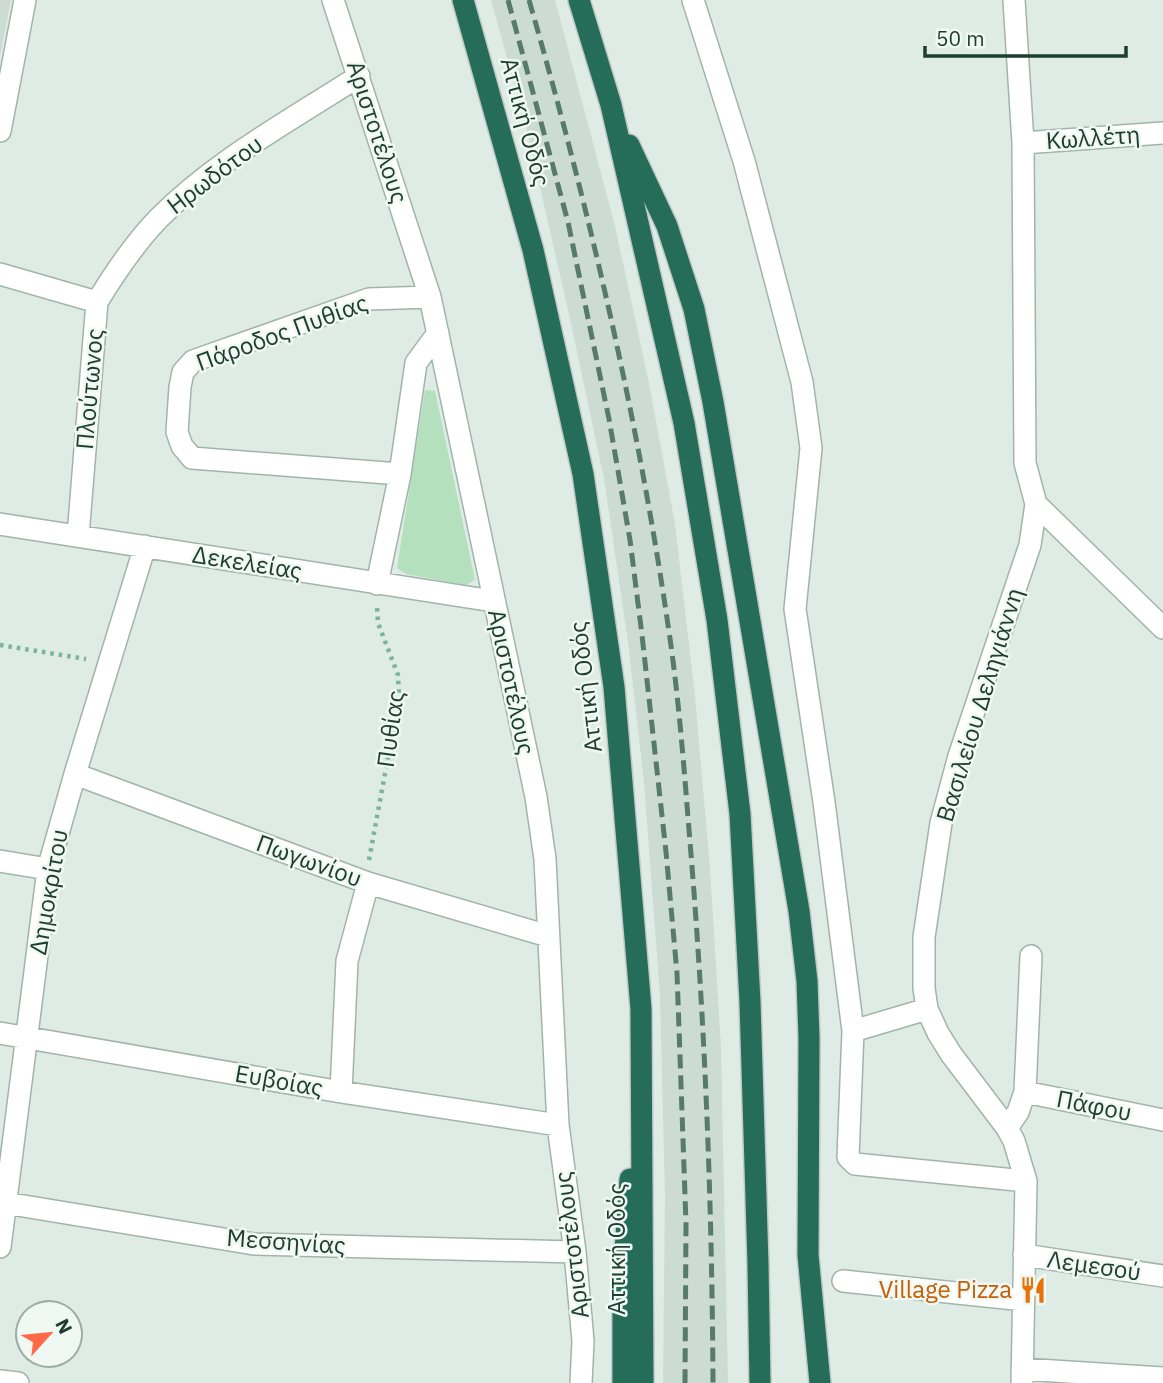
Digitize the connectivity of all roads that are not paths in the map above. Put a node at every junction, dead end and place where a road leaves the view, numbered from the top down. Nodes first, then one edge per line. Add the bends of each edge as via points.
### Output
1 (25, 0) edge
2 (334, 0) edge
3 (463, 0) edge
4 (579, 0) edge
5 (693, 0) edge
6 (1014, 0) edge
7 (359, 76) junction
8 (611, 106) junction
9 (0, 131) edge
10 (1163, 133) edge
11 (1023, 143) junction
12 (0, 274) edge
13 (430, 297) junction
14 (97, 302) junction
15 (438, 333) junction
16 (400, 474) junction
17 (1036, 504) junction
18 (0, 524) edge
19 (78, 536) junction
20 (145, 546) junction
21 (377, 584) junction
22 (493, 601) junction
23 (1163, 628) edge
24 (75, 774) junction
25 (0, 861) edge
26 (48, 869) junction
27 (368, 883) junction
28 (548, 936) junction
29 (1031, 956) dead end
30 (641, 1009) junction
31 (927, 1009) junction
32 (853, 1031) junction
33 (0, 1032) edge
34 (26, 1037) junction
35 (341, 1092) junction
36 (1025, 1093) junction
37 (1163, 1120) edge
38 (558, 1125) junction
39 (1007, 1128) junction
40 (1026, 1181) junction
41 (3, 1202) edge
42 (0, 1247) edge
43 (575, 1252) junction
44 (1024, 1255) junction
45 (1163, 1276) edge
46 (843, 1281) dead end
47 (1023, 1300) junction
48 (1022, 1376) edge
49 (1163, 1378) edge
50 (0, 1381) edge
51 (18, 1383) edge
52 (582, 1383) edge
53 (623, 1383) edge
54 (643, 1383) edge
55 (760, 1383) edge
56 (820, 1383) edge

1 - 9 street
2 - 7 street, Αριστοτέλους
3 - 30 highway, Αττική Οδός via 533,250 583,474 614,687
4 - 8 highway
5 - 32 street via 744,161 808,418 811,449 795,609
6 - 11 street, Βασιλείου Δεληγιάννη
7 - 13 street, Αριστοτέλους
7 - 14 street, Ηρωδότου via 251,145 157,220
8 - 55 highway via 684,423 720,647 740,814
8 - 56 highway via 667,226 694,309 792,869 807,981 808,1255
10 - 11 street, Κωλλέτη
11 - 17 street, Βασιλείου Δεληγιάννη via 1025,463
12 - 14 street, Πλούτωνος
13 - 15 street, Αριστοτέλους
13 - 16 street, Πάροδος Πυθίας via 369,299 193,361 180,387 177,432 192,458
14 - 19 street, Πλούτωνος
15 - 16 street via 416,363
15 - 22 street, Αριστοτέλους
16 - 21 street
17 - 23 street
17 - 31 street, Βασιλείου Δεληγιάννη via 1030,545 959,756 941,824 925,937
18 - 19 street, Δεκελείας
19 - 20 street, Δεκελείας
20 - 21 street, Δεκελείας
20 - 24 street, Δημοκρίτου
21 - 22 street, Δεκελείας
22 - 28 street, Αριστοτέλους via 536,797 545,859
24 - 26 street, Δημοκρίτου
24 - 27 street, Πωγωνίου
25 - 26 street
26 - 34 street, Δημοκρίτου
27 - 28 street, Πωγωνίου
27 - 35 street via 347,961
28 - 38 street, Αριστοτέλους
29 - 36 street
30 - 53 highway via 623,1281
30 - 54 highway, Αττική Οδός
31 - 32 street
31 - 39 street, Βασιλείου Δεληγιάννη via 951,1054
32 - 40 street via 847,1145 848,1157 855,1164
33 - 34 street, Ευβοίας
34 - 35 street, Ευβοίας
34 - 41 street, Δημοκρίτου
35 - 38 street, Ευβοίας
36 - 37 street, Πάφου
36 - 39 street
38 - 43 street, Αριστοτέλους
39 - 40 street, Βασιλείου Δεληγιάννη
40 - 44 street, Βασιλείου Δεληγιάννη
41 - 42 street, Δημοκρίτου
41 - 43 street, Μεσσηνίας via 254,1244
43 - 52 street, Αριστοτέλους
44 - 45 street, Λεμεσού
44 - 47 street, Βασιλείου Δεληγιάννη
46 - 47 street
47 - 48 street, Βασιλείου Δεληγιάννη
48 - 49 street
50 - 51 street

